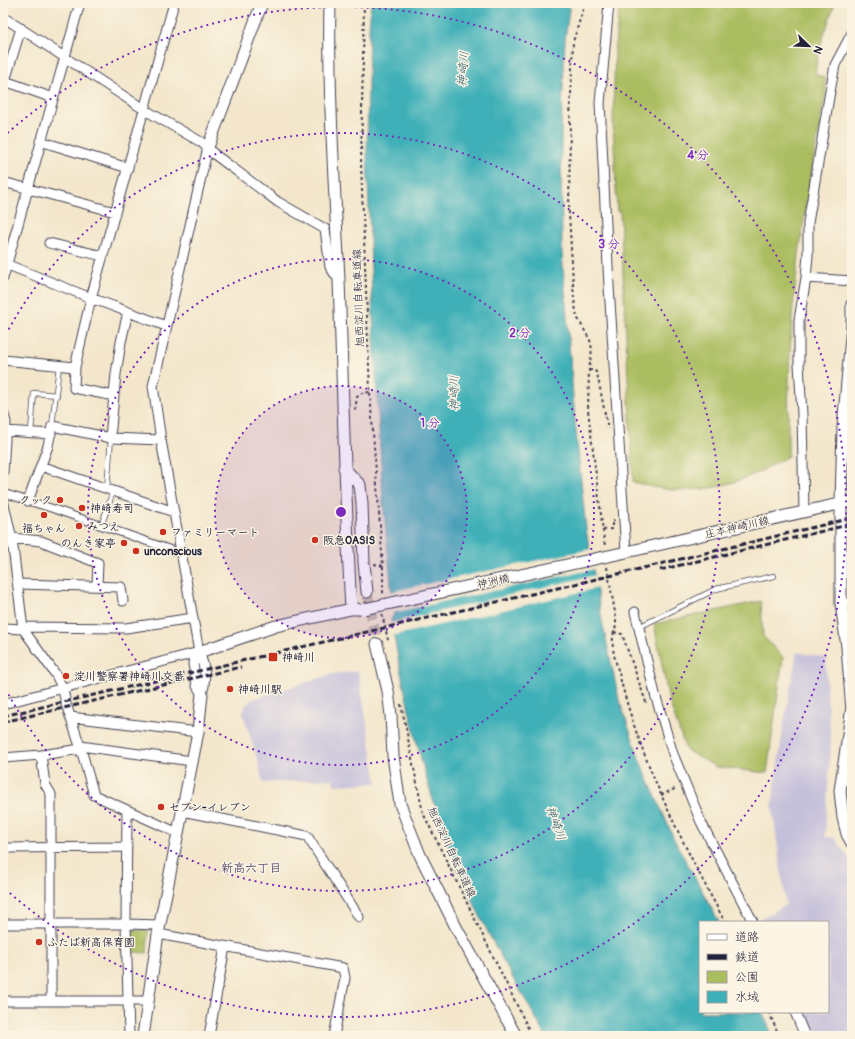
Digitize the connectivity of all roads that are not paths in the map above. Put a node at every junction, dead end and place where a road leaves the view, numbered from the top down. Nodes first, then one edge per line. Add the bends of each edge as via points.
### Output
1 (80, 3) edge
2 (174, 3) edge
3 (262, 3) edge
4 (330, 3) edge
5 (609, 3) edge
6 (3, 17) edge
7 (21, 28) junction
8 (852, 33) edge
9 (65, 57) junction
10 (53, 98) junction
11 (145, 110) junction
12 (40, 141) junction
13 (208, 147) junction
14 (128, 168) junction
15 (3, 182) edge
16 (28, 189) junction
17 (115, 212) junction
18 (48, 242) dead end
19 (103, 256) junction
20 (5, 264) edge
21 (3, 278) edge
22 (806, 278) junction
23 (339, 280) junction
24 (852, 281) edge
25 (91, 298) junction
26 (852, 304) edge
27 (852, 311) edge
28 (128, 312) junction
29 (166, 326) junction
30 (3, 360) edge
31 (59, 366) junction
32 (75, 367) junction
33 (56, 395) junction
34 (114, 396) junction
35 (3, 412) edge
36 (51, 430) junction
37 (6, 431) junction
38 (31, 432) junction
39 (110, 438) junction
40 (161, 440) junction
41 (4, 448) edge
42 (41, 466) junction
43 (344, 468) junction
44 (3, 473) edge
45 (110, 489) junction
46 (3, 494) edge
47 (3, 500) edge
48 (28, 501) junction
49 (852, 501) edge
50 (841, 504) junction
51 (174, 512) junction
52 (804, 512) junction
53 (101, 526) junction
54 (12, 538) junction
55 (624, 552) junction
56 (180, 553) junction
57 (774, 576) dead end
58 (18, 584) junction
59 (97, 586) junction
60 (367, 592) tunnel mouth
61 (123, 601) dead end
62 (846, 603) edge
63 (351, 609) junction
64 (635, 612) dead end
65 (193, 618) junction
66 (639, 626) junction
67 (3, 628) edge
68 (23, 628) junction
69 (382, 641) tunnel mouth
70 (199, 652) junction
71 (63, 688) junction
72 (202, 694) joint
73 (3, 704) edge
74 (852, 707) edge
75 (852, 710) edge
76 (70, 717) junction
77 (198, 732) junction
78 (81, 747) junction
79 (41, 756) junction
80 (3, 758) edge
81 (192, 761) junction
82 (848, 762) edge
83 (127, 810) junction
84 (182, 811) junction
85 (178, 834) junction
86 (852, 843) edge
87 (127, 847) junction
88 (3, 848) edge
89 (51, 848) junction
90 (359, 917) dead end
91 (752, 921) edge
92 (3, 924) edge
93 (51, 924) junction
94 (126, 924) junction
95 (159, 930) junction
96 (225, 947) junction
97 (51, 1000) junction
98 (3, 1001) edge
99 (129, 1001) junction
100 (148, 1001) junction
101 (795, 1013) edge
102 (129, 1036) edge
103 (143, 1036) edge
104 (209, 1036) edge
105 (334, 1036) edge
106 (516, 1036) edge
107 (805, 1036) edge

1 - 9 street
2 - 11 street
3 - 13 street
4 - 23 street via 331,129
5 - 55 street via 600,103
6 - 7 street
7 - 9 street
7 - 10 street via 5,81
8 - 22 street via 835,65 808,223
9 - 10 street
9 - 11 street
10 - 12 street
11 - 13 street
11 - 14 street
12 - 14 street
12 - 16 street
13 - 23 street via 278,202 325,228 330,267
13 - 29 street
14 - 17 street
15 - 16 street
16 - 17 street
16 - 20 street
17 - 19 street
18 - 19 street
19 - 25 street
20 - 21 street
20 - 25 street
22 - 24 street
22 - 52 street via 799,320
23 - 43 street
25 - 28 street
25 - 32 street
26 - 27 street
27 - 50 street via 843,427
28 - 29 street
28 - 34 street
29 - 40 street via 153,386
30 - 31 street
31 - 32 street
31 - 33 lane
32 - 34 street via 74,388
33 - 36 lane
33 - 38 lane via 34,393
34 - 39 street
35 - 37 street
36 - 38 street
36 - 39 street
36 - 42 street
37 - 38 street
37 - 41 street
39 - 40 street
39 - 45 lane
40 - 51 street
41 - 44 street
42 - 45 street
42 - 48 street
43 - 60 street via 360,485
43 - 63 street
45 - 51 street
45 - 53 lane via 110,501
46 - 48 street
47 - 54 street
48 - 53 street
49 - 50 street, 庄本神崎川線
50 - 52 street, 庄本神崎川線
50 - 62 street
51 - 56 street
52 - 55 street, 庄本神崎川線
53 - 56 street
54 - 58 street
54 - 59 street via 41,541 98,563
55 - 63 street, 神洲橋, bridge via 364,609
56 - 65 street
57 - 66 lane via 716,589
58 - 59 street
58 - 68 street
59 - 61 street via 121,587
62 - 75 street via 846,647
63 - 70 street, 神洲橋 via 276,626
64 - 66 street
65 - 68 street via 126,628
65 - 70 street
66 - 91 street via 673,754 700,822
67 - 68 street
68 - 71 street
69 - 106 street via 400,804 420,854 457,929
70 - 71 street
70 - 72 street via 206,684
71 - 73 street
71 - 76 street
72 - 77 street
74 - 75 street
75 - 82 street
76 - 77 street
76 - 78 street
77 - 81 street
78 - 79 street
78 - 81 street
78 - 83 street via 94,795
79 - 80 street
79 - 89 street via 45,784 51,794
81 - 84 street
82 - 86 street via 840,791 843,818
83 - 85 street
83 - 87 street
84 - 85 street
84 - 90 street via 307,836
85 - 95 street
87 - 89 street
87 - 94 street
88 - 89 street
89 - 93 street
92 - 93 street
93 - 94 street
93 - 97 street
94 - 95 street
94 - 99 street
95 - 96 street
95 - 100 street
96 - 104 street
96 - 105 street via 343,968 345,978
97 - 98 street
97 - 99 street
99 - 100 street
99 - 102 street
100 - 103 street
101 - 107 street

